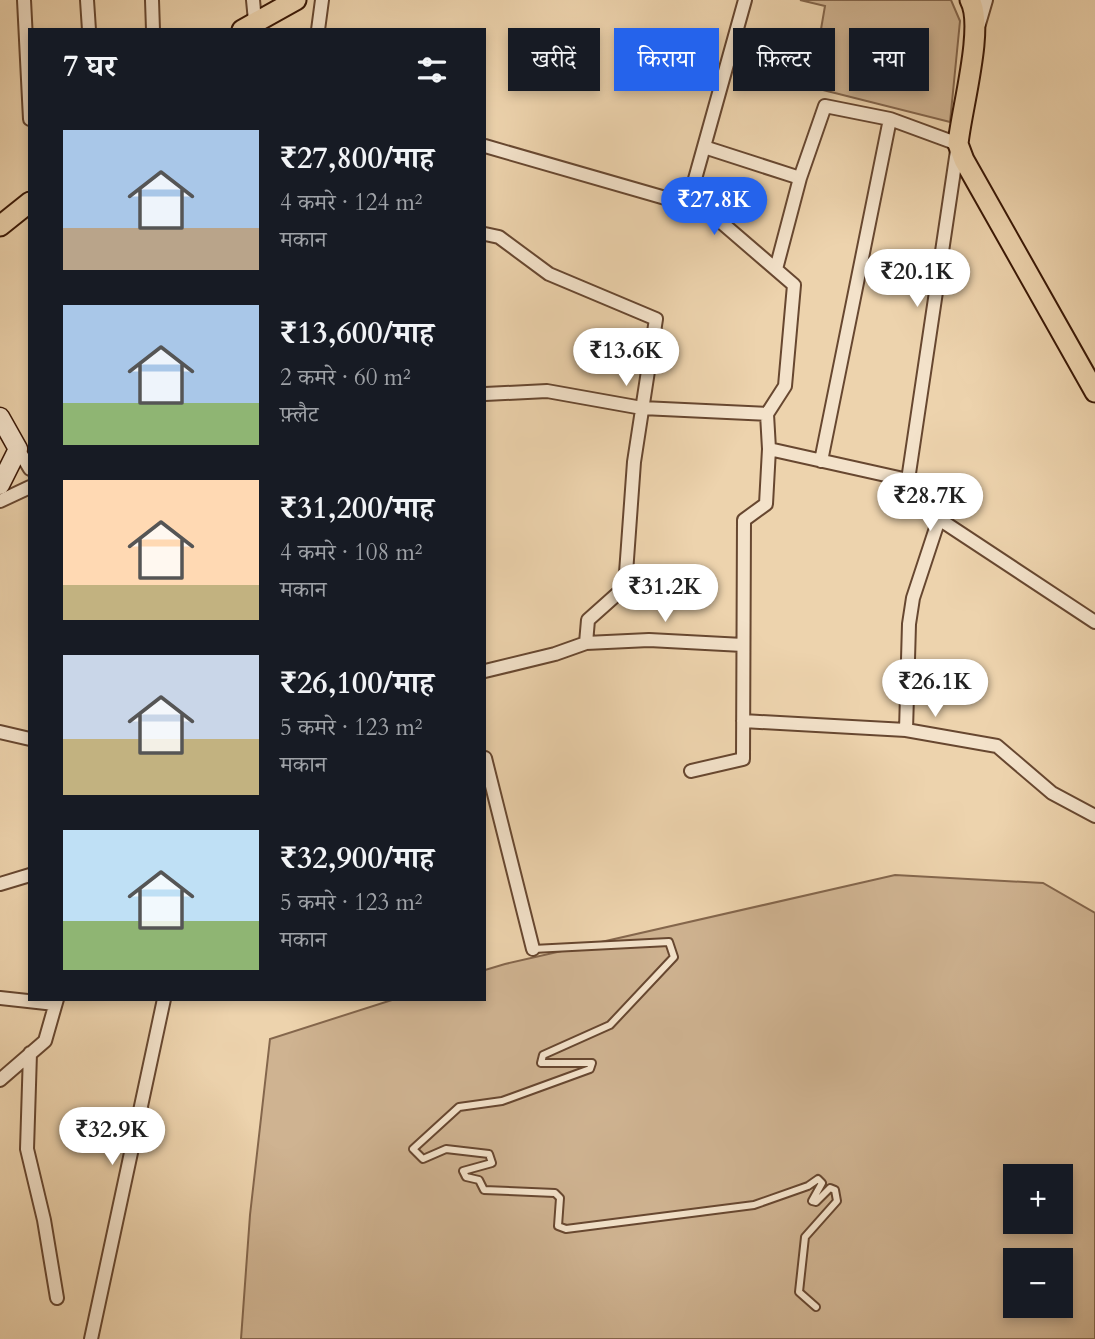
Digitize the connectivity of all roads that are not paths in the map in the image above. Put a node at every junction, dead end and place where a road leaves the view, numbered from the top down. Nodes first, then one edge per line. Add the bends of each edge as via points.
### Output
1 (24, 0) edge
2 (87, 0) edge
3 (152, 0) edge
4 (253, 0) edge
5 (296, 0) edge
6 (322, 0) edge
7 (744, 0) edge
8 (970, 0) edge
9 (986, 0) edge
10 (248, 25) edge
11 (89, 28) edge
12 (153, 28) edge
13 (318, 28) edge
14 (976, 34) junction
15 (28, 79) edge
16 (890, 119) junction
17 (958, 144) junction
18 (486, 146) edge
19 (704, 147) junction
20 (800, 178) junction
21 (28, 204) edge
22 (688, 204) junction
23 (0, 226) edge
24 (486, 234) edge
25 (776, 269) junction
26 (1095, 392) edge
27 (486, 394) edge
28 (642, 408) junction
29 (767, 414) junction
30 (0, 417) edge
31 (18, 449) junction
32 (769, 449) junction
33 (821, 461) junction
34 (28, 466) edge
35 (2, 478) edge
36 (908, 480) junction
37 (28, 489) edge
38 (0, 501) edge
39 (939, 519) junction
40 (1095, 622) edge
41 (586, 643) junction
42 (743, 645) junction
43 (486, 671) edge
44 (743, 721) junction
45 (906, 730) junction
46 (0, 732) edge
47 (28, 739) edge
48 (486, 762) edge
49 (691, 771) dead end
50 (1095, 816) edge
51 (28, 876) edge
52 (0, 884) edge
53 (533, 949) joint
54 (0, 998) edge
55 (28, 1000) edge
56 (56, 1001) edge
57 (164, 1001) edge
58 (30, 1053) junction
59 (0, 1080) edge
60 (57, 1298) dead end
61 (816, 1307) dead end
62 (91, 1339) edge

1 - 15 street
2 - 11 street
3 - 12 street
4 - 10 street
5 - 10 main road
6 - 13 street
7 - 19 street
8 - 14 main road
9 - 14 street
14 - 17 main road
16 - 17 street
16 - 20 street via 825,106
16 - 33 street
17 - 26 main road
17 - 36 street
18 - 22 street
19 - 20 street
19 - 22 street
20 - 25 street
21 - 23 main road
22 - 25 street via 707,210
24 - 28 street via 499,237 550,274 656,318
25 - 29 street via 794,285 785,386
27 - 28 street via 547,391
28 - 29 street
28 - 41 street via 625,587 588,620
29 - 32 street
30 - 31 street
31 - 34 street
31 - 35 street
32 - 33 street
32 - 42 street via 766,504 744,520
33 - 36 street
36 - 39 street
37 - 38 street
39 - 40 street
39 - 45 street via 913,598
41 - 42 street via 649,640
41 - 43 street
42 - 44 street
44 - 45 street
44 - 49 street via 743,759
45 - 50 street via 997,746 1052,793
46 - 47 street
48 - 53 street
51 - 52 street
53 - 61 lane via 669,942 674,957 610,1025 543,1055 541,1063 592,1063 590,1069 502,1101 459,1107 413,1149 423,1160 446,1149 489,1154 492,1163 463,1171 466,1177 479,1180 484,1190 555,1193 560,1198 558,1226 566,1229 754,1205 818,1179 822,1183 811,1201 816,1202 830,1188 835,1190 836,1202 805,1237 799,1292
54 - 55 street
56 - 58 street via 45,1041
57 - 62 street
58 - 59 street
58 - 60 street via 27,1149

